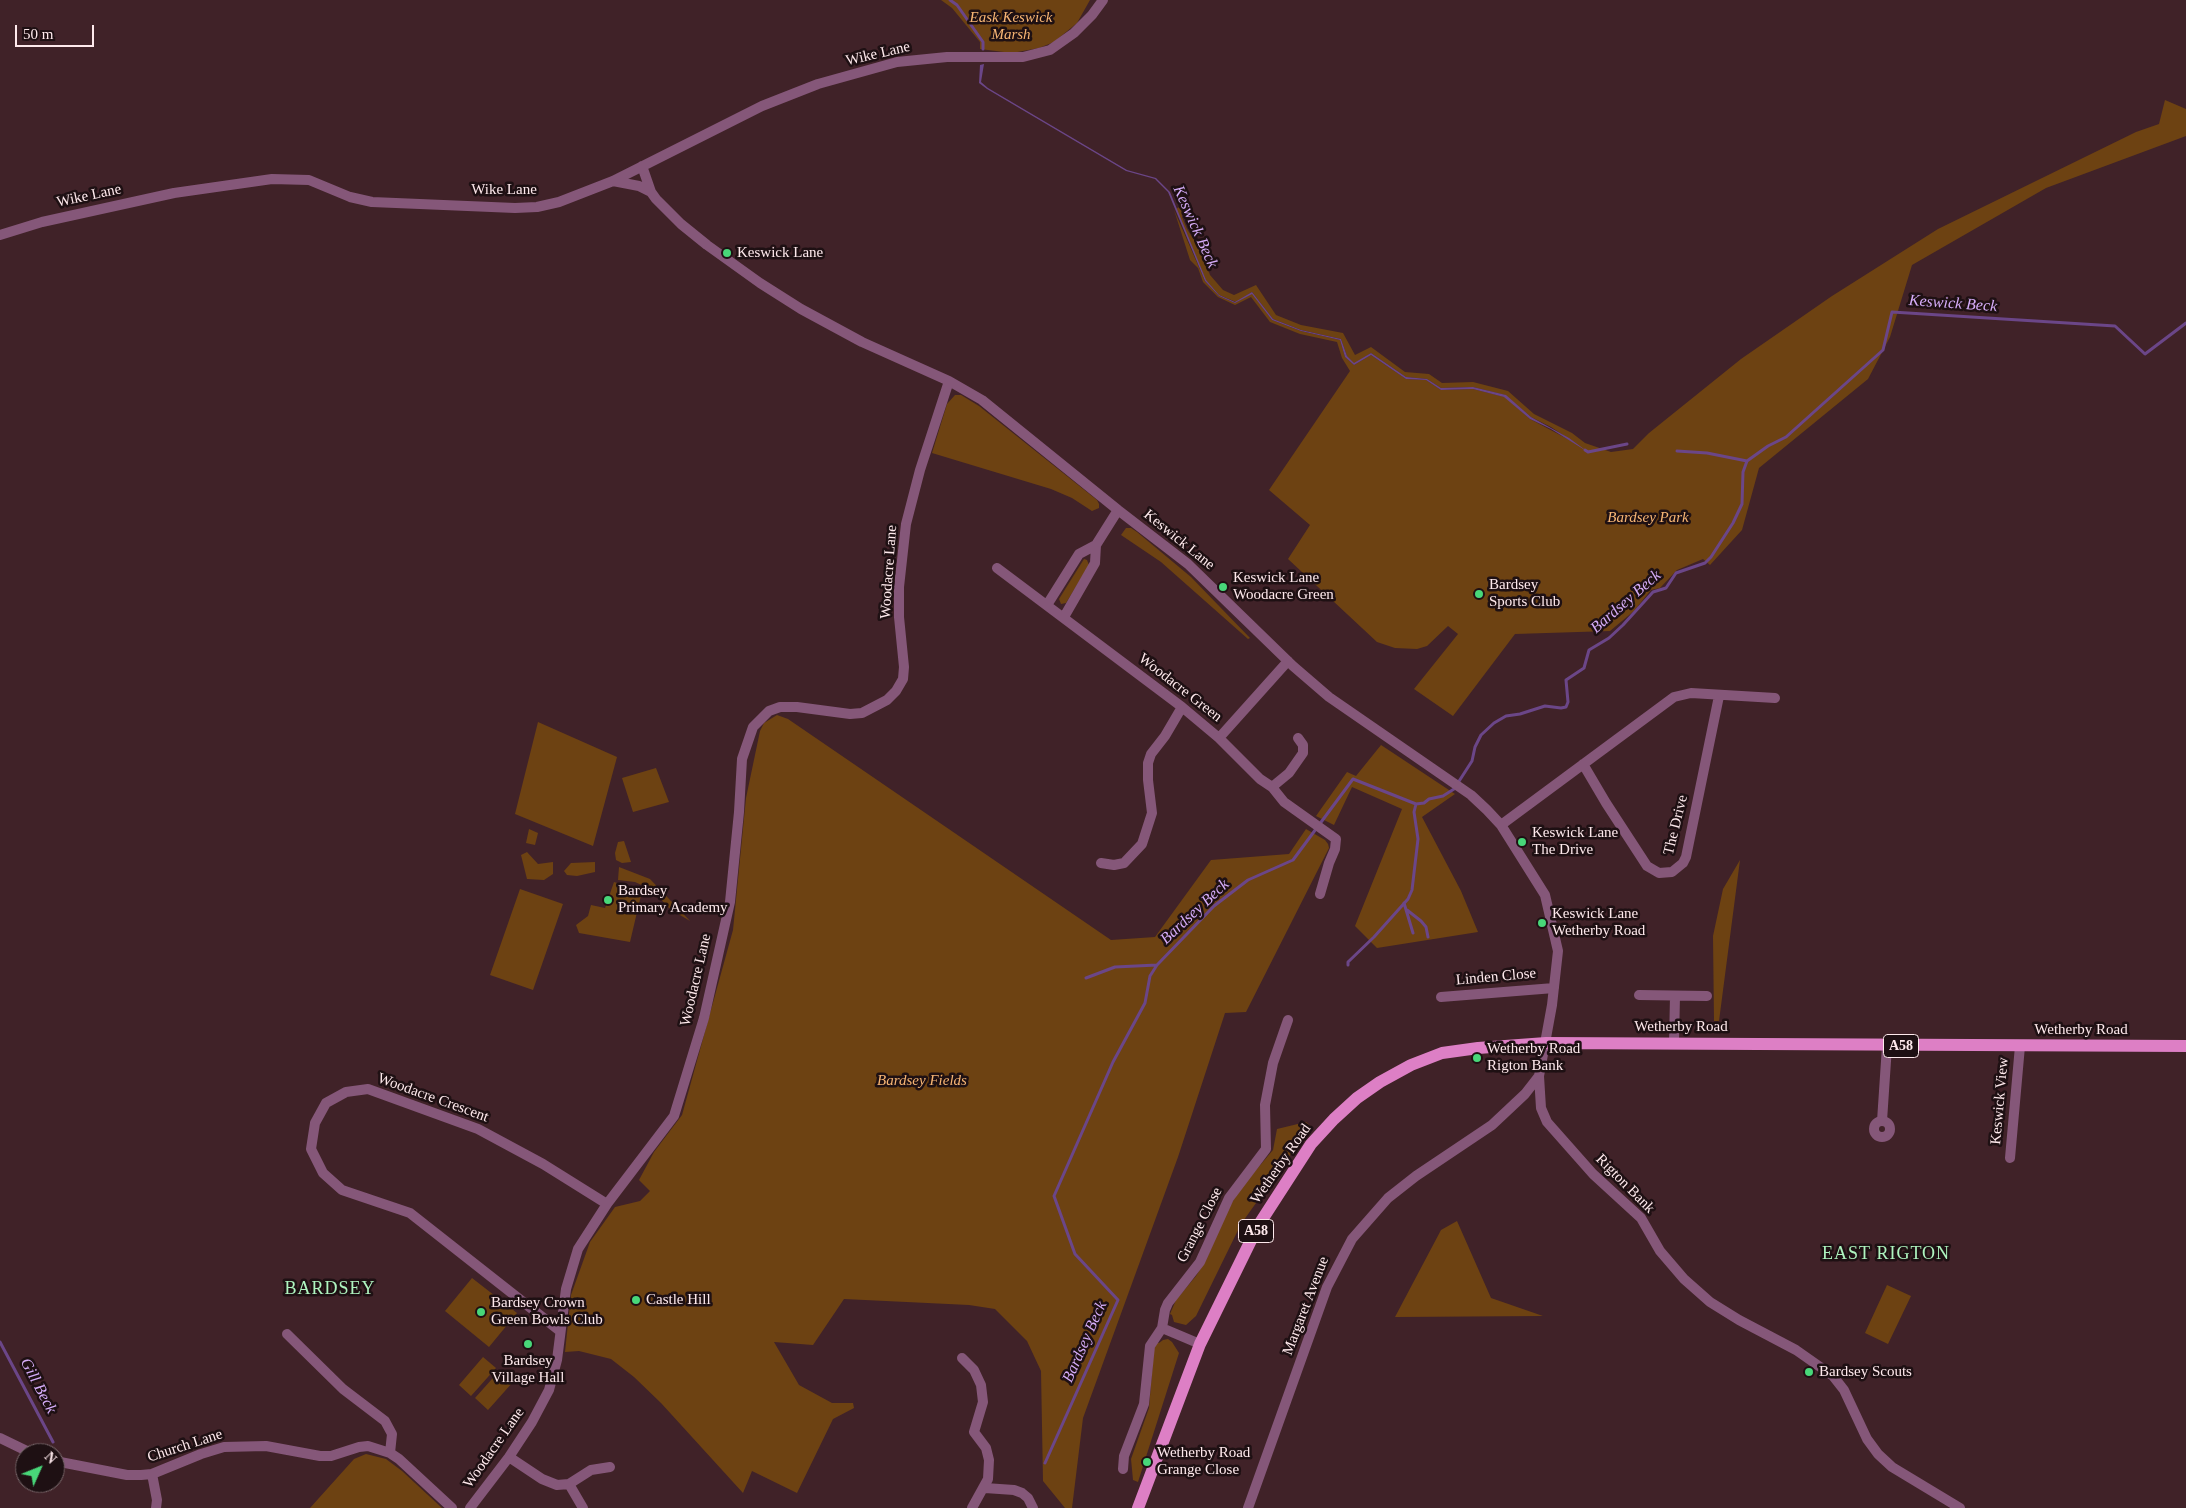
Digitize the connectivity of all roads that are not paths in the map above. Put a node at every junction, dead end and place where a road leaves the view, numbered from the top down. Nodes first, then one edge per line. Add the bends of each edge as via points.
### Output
1 (1103, 0) edge
2 (642, 166) junction
3 (612, 181) junction
4 (651, 192) junction
5 (0, 235) edge
6 (949, 381) junction
7 (1118, 510) junction
8 (1096, 545) junction
9 (997, 568) dead end
10 (1047, 605) junction
11 (1064, 617) junction
12 (1288, 661) junction
13 (1719, 696) junction
14 (1775, 698) dead end
15 (1182, 707) junction
16 (1219, 738) junction
17 (1298, 738) dead end
18 (1584, 764) junction
19 (1272, 787) junction
20 (1501, 825) junction
21 (1101, 862) dead end
22 (1320, 894) dead end
23 (1554, 988) junction
24 (1639, 995) dead end
25 (1675, 996) junction
26 (1707, 996) dead end
27 (1441, 997) dead end
28 (1288, 1020) dead end
29 (1546, 1043) junction
30 (1674, 1044) junction
31 (1887, 1046) junction
32 (2020, 1046) junction
33 (2186, 1046) edge
34 (1539, 1076) junction
35 (1882, 1121) dead end
36 (2010, 1158) dead end
37 (607, 1204) junction
38 (1162, 1328) junction
39 (560, 1330) junction
40 (287, 1334) dead end
41 (1200, 1344) junction
42 (962, 1358) dead end
43 (0, 1438) edge
44 (15, 1446) edge
45 (390, 1453) junction
46 (509, 1457) junction
47 (65, 1463) edge
48 (610, 1467) dead end
49 (1123, 1469) dead end
50 (152, 1474) junction
51 (569, 1484) junction
52 (985, 1488) junction
53 (156, 1508) edge
54 (452, 1508) edge
55 (470, 1508) edge
56 (583, 1508) edge
57 (972, 1508) edge
58 (1033, 1508) edge
59 (1138, 1508) edge
60 (1248, 1508) edge
61 (1960, 1508) edge

1 - 2 street, Wike Lane via 1074,33 1050,50 1023,57 897,62 818,84 762,106
2 - 3 street, Wike Lane
2 - 4 street, Keswick Lane
3 - 4 street, Keswick Lane via 639,186
3 - 5 street, Wike Lane via 558,202 515,208 372,202 350,197 309,180 272,179 174,193 42,222
4 - 6 street, Keswick Lane via 681,224 760,283 862,342
6 - 7 street, Keswick Lane via 982,400
6 - 37 street, Woodacre Lane via 906,524 899,587 902,679 887,700 862,713 780,708 769,711 754,727 742,759 730,902 704,1018 674,1116
7 - 8 street
7 - 12 street, Keswick Lane via 1188,564
8 - 10 street via 1079,554
8 - 11 street via 1095,563
9 - 10 street, Woodacre Green
10 - 11 street, Woodacre Green
11 - 15 street, Woodacre Green
12 - 16 street, Woodacre Green
12 - 20 street, Keswick Lane via 1346,710 1463,790
13 - 14 street
13 - 18 street via 1691,693 1674,697
13 - 18 street, The Drive via 1686,857 1672,872 1659,873 1647,866
15 - 16 street, Woodacre Green
15 - 21 street via 1148,763 1152,813 1142,844 1124,863
16 - 19 street
17 - 19 street via 1303,744 1303,753 1289,773
18 - 20 street
19 - 22 street via 1284,802 1336,839
20 - 23 street, Keswick Lane via 1545,895 1558,951
23 - 27 street, Linden Close
23 - 29 street, Keswick Lane
24 - 25 street
25 - 26 street
25 - 30 street
28 - 38 street, Grange Close via 1273,1063 1265,1105 1266,1149 1229,1198 1200,1262 1168,1303
29 - 30 main road, Wetherby Road / A58
29 - 34 street, Rigton Bank
29 - 41 main road, Wetherby Road / A58 via 1442,1054 1411,1065 1357,1098 1312,1144 1286,1181 1258,1226
30 - 31 main road, Wetherby Road / A58
31 - 32 main road, Wetherby Road / A58
31 - 35 street
32 - 33 main road, Wetherby Road / A58
32 - 36 street, Keswick View
34 - 60 street, Margaret Avenue via 1492,1125 1388,1198 1352,1239 1327,1287
34 - 61 street, Rigton Bank via 1541,1108 1547,1122 1593,1174 1641,1218 1660,1251 1684,1279 1710,1302 1796,1350 1833,1376 1851,1402 1878,1454
37 - 39 street, Woodacre Lane via 578,1249 566,1289
37 - 39 street, Woodacre Crescent via 478,1129 368,1089 346,1092 326,1102 315,1123 310,1149 323,1173 342,1190 410,1213
38 - 41 street
38 - 49 street, Grange Close via 1150,1346 1144,1404 1124,1456
39 - 46 street, Woodacre Lane via 549,1390
40 - 45 street via 343,1389 385,1421 392,1434
41 - 59 main road, Wetherby Road / A58
42 - 52 street via 974,1370 981,1385 982,1402 974,1432 986,1448 989,1460
43 - 44 street
45 - 50 street, Church Lane via 368,1446 331,1456 266,1446 224,1447
45 - 54 street, Church Lane
46 - 51 street via 542,1479 557,1485
46 - 55 street, Woodacre Lane
47 - 50 street, Church Lane via 127,1475
48 - 51 street via 591,1470
50 - 53 street
51 - 56 street
52 - 57 street
52 - 58 street via 1022,1493

